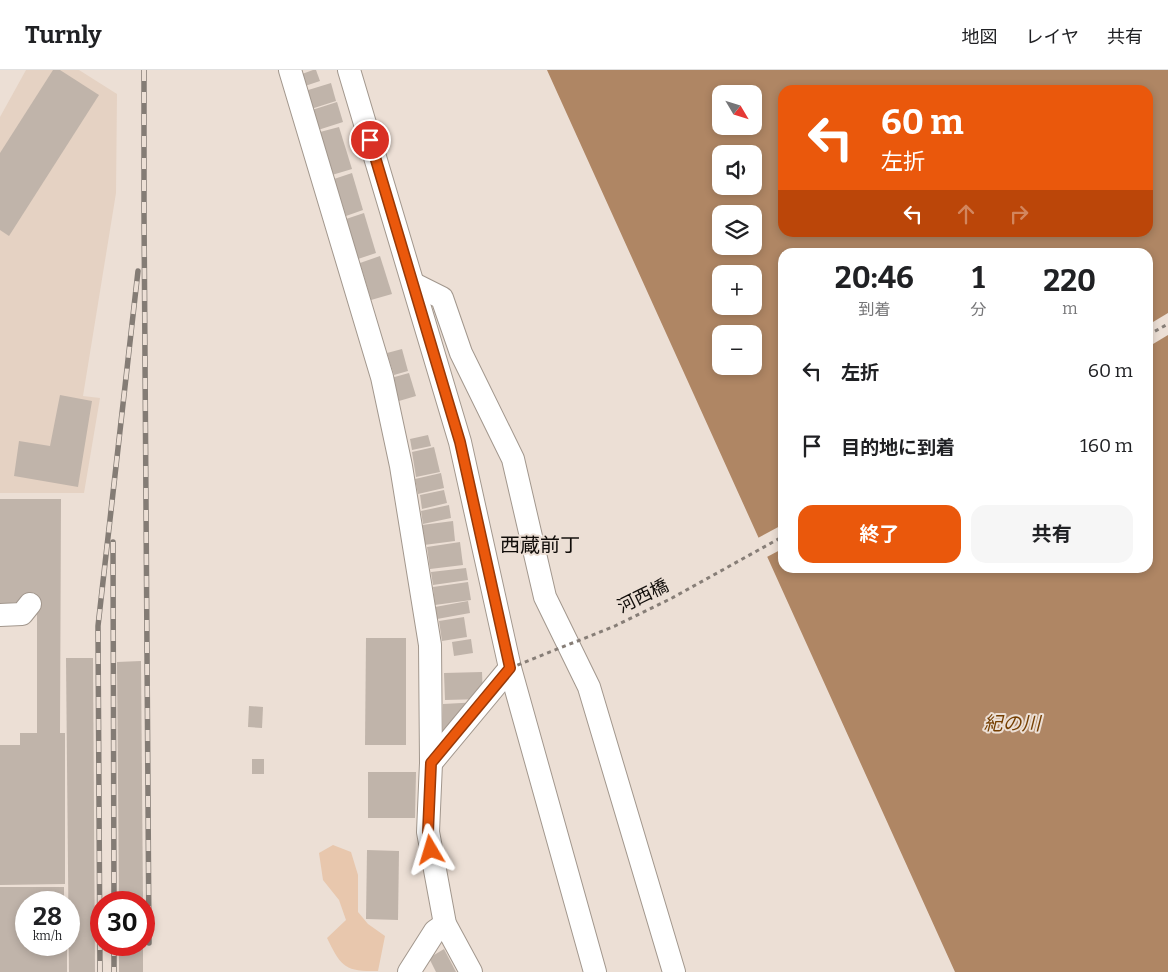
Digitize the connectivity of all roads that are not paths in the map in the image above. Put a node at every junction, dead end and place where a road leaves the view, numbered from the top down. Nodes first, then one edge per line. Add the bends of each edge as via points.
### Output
1 (290, 70) edge
2 (349, 70) edge
3 (414, 284) junction
4 (30, 604) dead end
5 (0, 615) edge
6 (510, 668) junction
7 (431, 763) junction
8 (445, 924) junction
9 (409, 972) edge
10 (472, 972) edge
11 (595, 972) edge
12 (674, 972) edge

1 - 7 street via 382,377 401,466 430,645
2 - 3 street
3 - 6 street via 460,442
3 - 12 street via 442,298 461,353 514,459 545,597 589,687
4 - 5 street via 22,614
6 - 7 street
6 - 11 street
7 - 8 street via 428,832
8 - 9 street via 435,931
8 - 10 street

